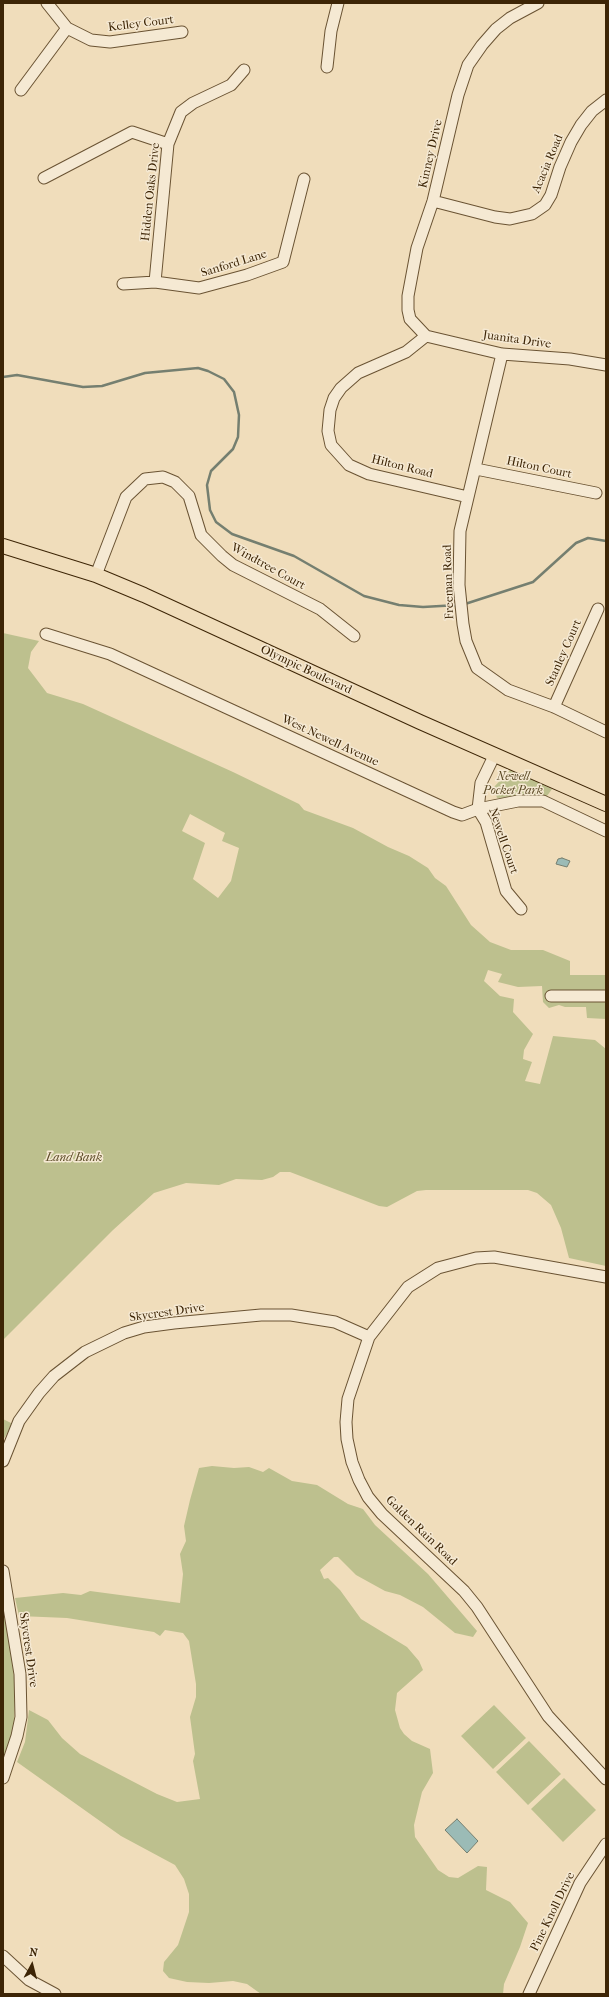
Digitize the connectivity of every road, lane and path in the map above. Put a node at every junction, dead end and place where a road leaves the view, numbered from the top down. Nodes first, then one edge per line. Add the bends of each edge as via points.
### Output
1 (46, 3) edge
2 (338, 3) edge
3 (538, 3) edge
4 (67, 28) junction
5 (182, 32) dead end
6 (327, 68) dead end
7 (244, 70) dead end
8 (21, 90) dead end
9 (606, 100) edge
10 (168, 144) junction
11 (44, 178) dead end
12 (304, 179) dead end
13 (433, 201) junction
14 (155, 282) junction
15 (123, 284) dead end
16 (426, 336) junction
17 (502, 354) junction
18 (606, 365) edge
19 (476, 469) junction
20 (596, 493) dead end
21 (468, 497) junction
22 (3, 546) edge
23 (96, 575) junction
24 (598, 609) dead end
25 (46, 634) dead end
26 (354, 636) dead end
27 (554, 707) junction
28 (606, 732) edge
29 (495, 754) junction
30 (606, 804) edge
31 (478, 809) junction
32 (606, 831) edge
33 (521, 909) dead end
34 (551, 996) dead end
35 (606, 996) edge
36 (606, 1277) edge
37 (369, 1337) junction
38 (3, 1461) edge
39 (3, 1571) edge
40 (3, 1778) edge
41 (606, 1779) edge
42 (606, 1844) edge
43 (3, 1956) edge
44 (55, 1994) edge
45 (529, 1994) edge

1 - 4 street, Kelley Court
2 - 6 street via 331,31
3 - 13 street, Kinney Drive via 496,29 468,65 458,95
4 - 5 street, Kelley Court via 91,40 110,42
4 - 8 street
7 - 10 street, Hidden Oaks Drive via 231,85 193,103 181,112
9 - 13 street, Acacia Road via 592,111 581,125 565,155 551,195 545,205 532,214 510,219
10 - 11 street via 132,132
10 - 14 street, Hidden Oaks Drive
12 - 14 street, Sanford Lane via 282,262 199,288
13 - 16 street, Kinney Drive via 417,248 408,296 410,319
14 - 15 street
16 - 17 street, Juanita Drive
16 - 21 street, Hilton Road via 406,352 358,373 342,388 334,398 330,410 328,431 331,445 349,465 369,474
17 - 18 street, Juanita Drive via 570,359
17 - 19 street, Freeman Road
19 - 20 street, Hilton Court
19 - 21 street, Freeman Road
21 - 27 street, Freeman Road via 460,531 459,585 466,641 477,668 508,690
22 - 23 main road, Olympic Boulevard
23 - 26 street, Windtree Court via 126,497 145,479 163,477 175,482 189,496 201,535 222,556 233,565 320,609
23 - 29 main road, Olympic Boulevard
24 - 27 street, Stanley Court
25 - 31 street, West Newell Avenue via 110,654 454,812 462,815
27 - 28 street, Freeman Road
29 - 30 main road, Olympic Boulevard
29 - 31 street, Newell Court via 481,783
31 - 32 street, West Newell Avenue via 518,801 543,801
31 - 33 street, Newell Court via 486,822 506,890
34 - 35 street
36 - 37 street, Golden Rain Road via 494,1257 476,1258 438,1268 408,1287
37 - 38 street, Skycrest Drive via 334,1322 291,1314 174,1323 124,1333 86,1352 54,1376 19,1421
37 - 41 street, Golden Rain Road via 346,1410 347,1439 352,1462 368,1497 382,1514 464,1591 548,1716
39 - 40 street, Skycrest Drive via 20,1674 21,1717
42 - 45 street, Pine Knoll Drive via 580,1882
43 - 44 street via 29,1980

